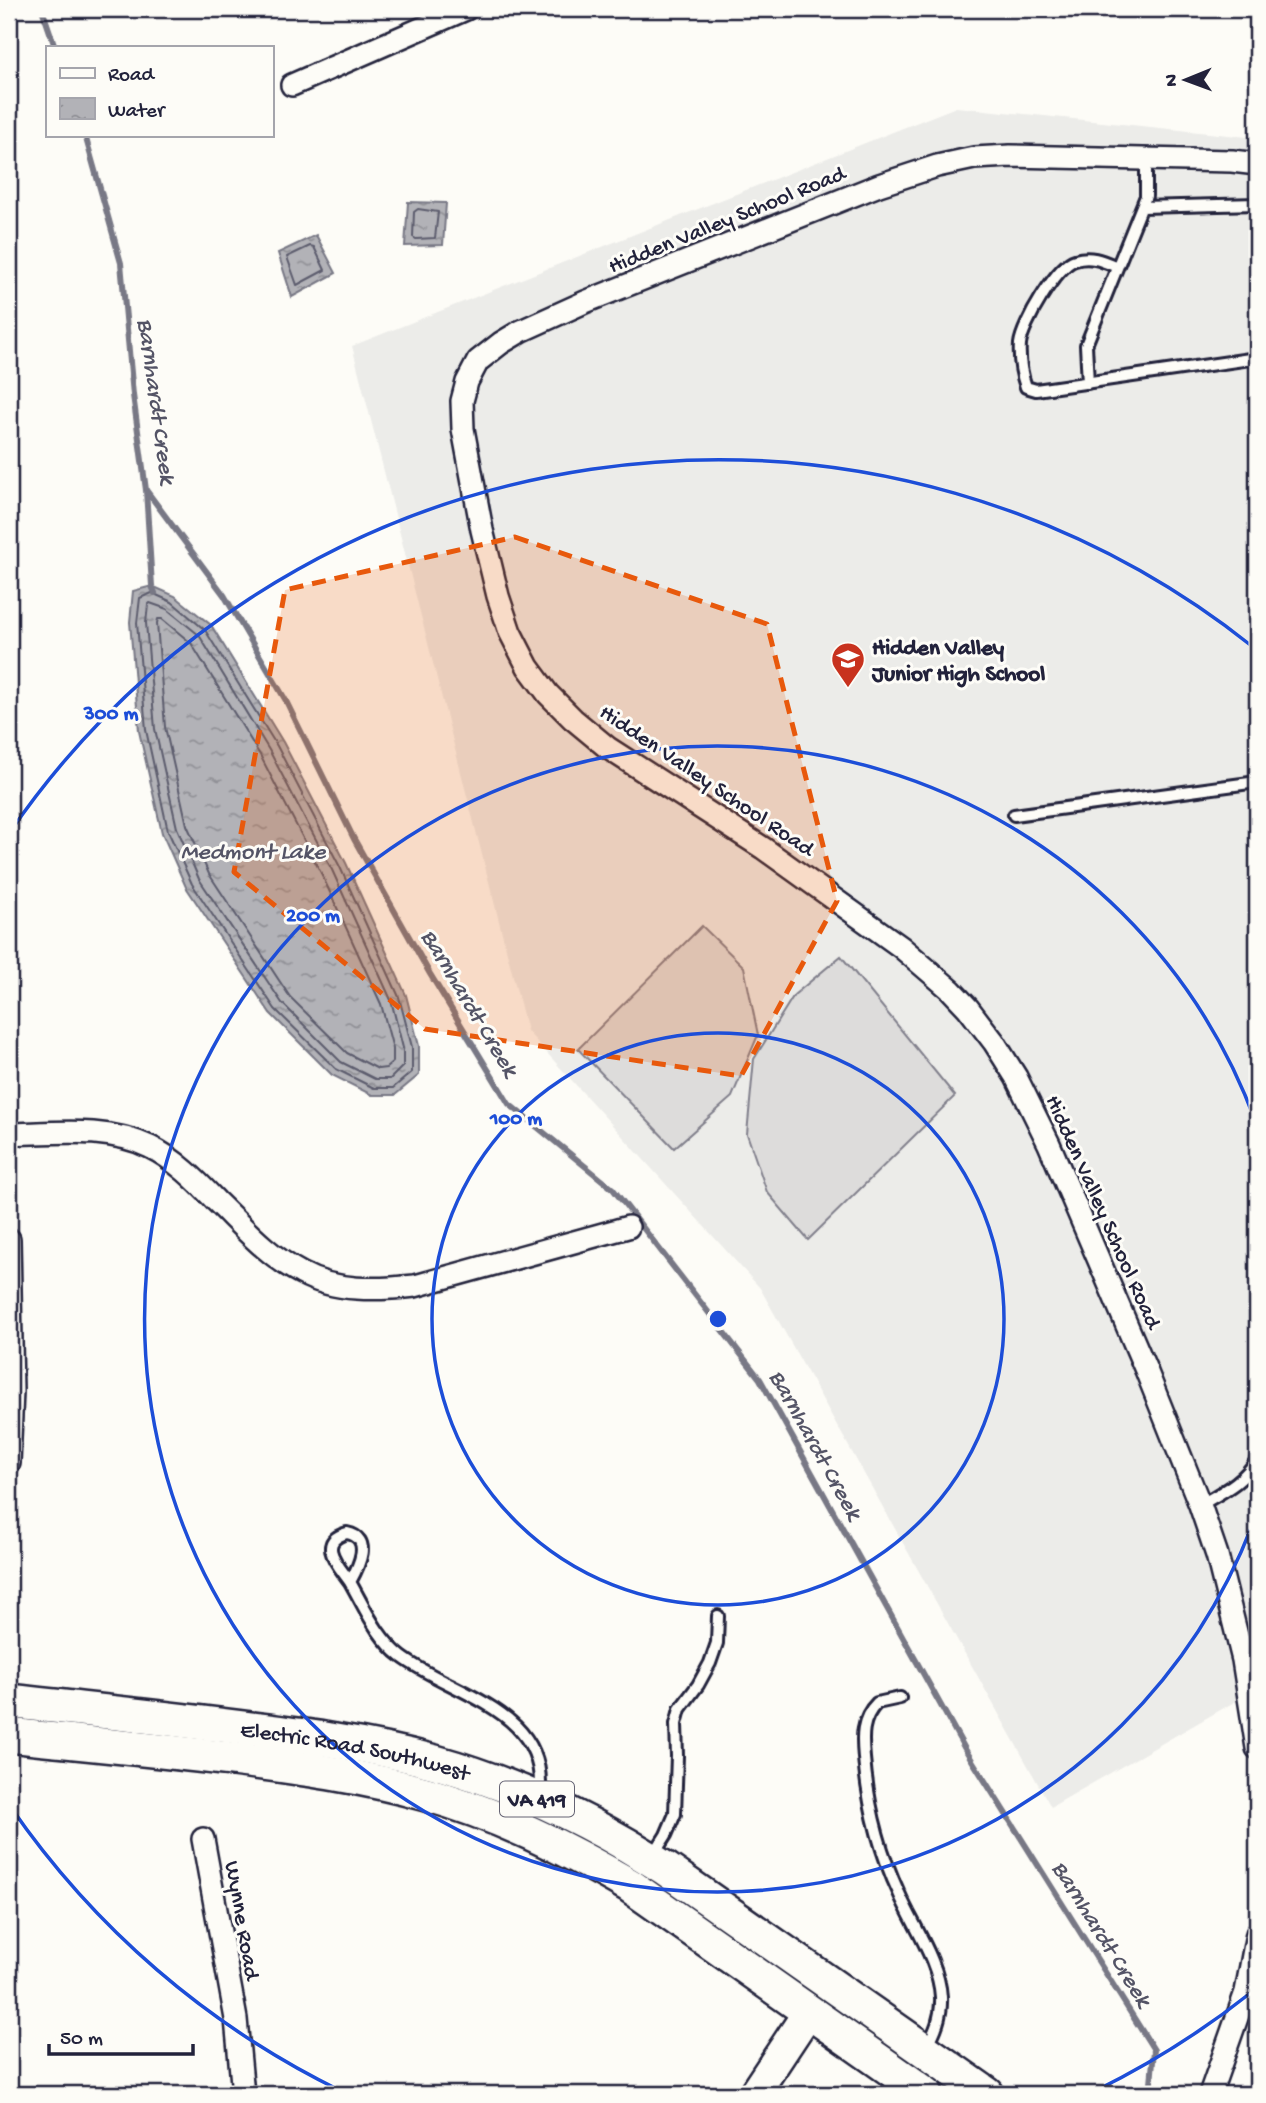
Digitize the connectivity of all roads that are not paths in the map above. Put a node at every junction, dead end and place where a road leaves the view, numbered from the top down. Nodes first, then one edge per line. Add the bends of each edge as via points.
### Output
1 (466, 9) edge
2 (292, 85) dead end
3 (1146, 158) junction
4 (1257, 164) edge
5 (1257, 204) edge
6 (1142, 206) junction
7 (1117, 267) junction
8 (1257, 358) edge
9 (1088, 383) junction
10 (1257, 782) edge
11 (1014, 815) dead end
12 (9, 1134) edge
13 (628, 1227) dead end
14 (9, 1239) edge
15 (1257, 1460) edge
16 (9, 1463) edge
17 (1200, 1505) junction
18 (350, 1582) dead end
19 (718, 1616) dead end
20 (900, 1698) dead end
21 (9, 1701) edge
22 (9, 1735) edge
23 (1257, 1748) edge
24 (538, 1800) junction
25 (202, 1839) dead end
26 (651, 1859) junction
27 (1257, 1934) edge
28 (809, 2011) junction
29 (924, 2050) junction
30 (243, 2094) edge
31 (754, 2094) edge
32 (926, 2094) edge
33 (987, 2094) edge
34 (1210, 2094) edge

1 - 2 street
3 - 4 street, Hidden Valley School Road
3 - 6 lane
3 - 17 street, Hidden Valley School Road via 1010,156 937,166 585,302 521,331 478,361 462,401 463,429 498,596 510,632 548,694 608,748 763,848 901,947 951,990 994,1042 1049,1144
5 - 6 lane
6 - 7 lane
7 - 9 lane via 1086,345
7 - 9 lane via 1095,258 1073,260 1054,278 1020,341 1026,387 1036,390
8 - 9 lane
10 - 11 lane
12 - 13 street via 96,1133 150,1147 301,1273 351,1287 415,1286
14 - 16 street
15 - 17 lane via 1236,1484
17 - 23 street, Hidden Valley School Road via 1243,1660
18 - 24 lane via 377,1629 402,1657 514,1723 536,1757
19 - 26 lane via 717,1643 710,1663 680,1709 675,1814
20 - 29 lane via 877,1703 862,1733 874,1825 941,1995 936,2029
21 - 24 main road, Electric Road Southwest / VA 419 via 374,1747 437,1763
22 - 28 main road, Electric Road Southwest / VA 419 via 304,1768 366,1779 471,1809 522,1829 620,1880
24 - 26 main road, Electric Road Southwest / VA 419
25 - 30 street, Wynne Road via 236,2019
26 - 29 main road, Electric Road Southwest / VA 419
27 - 34 street via 1246,1992
28 - 31 street
28 - 32 main road, Electric Road Southwest / VA 419
29 - 33 main road, Electric Road Southwest / VA 419

